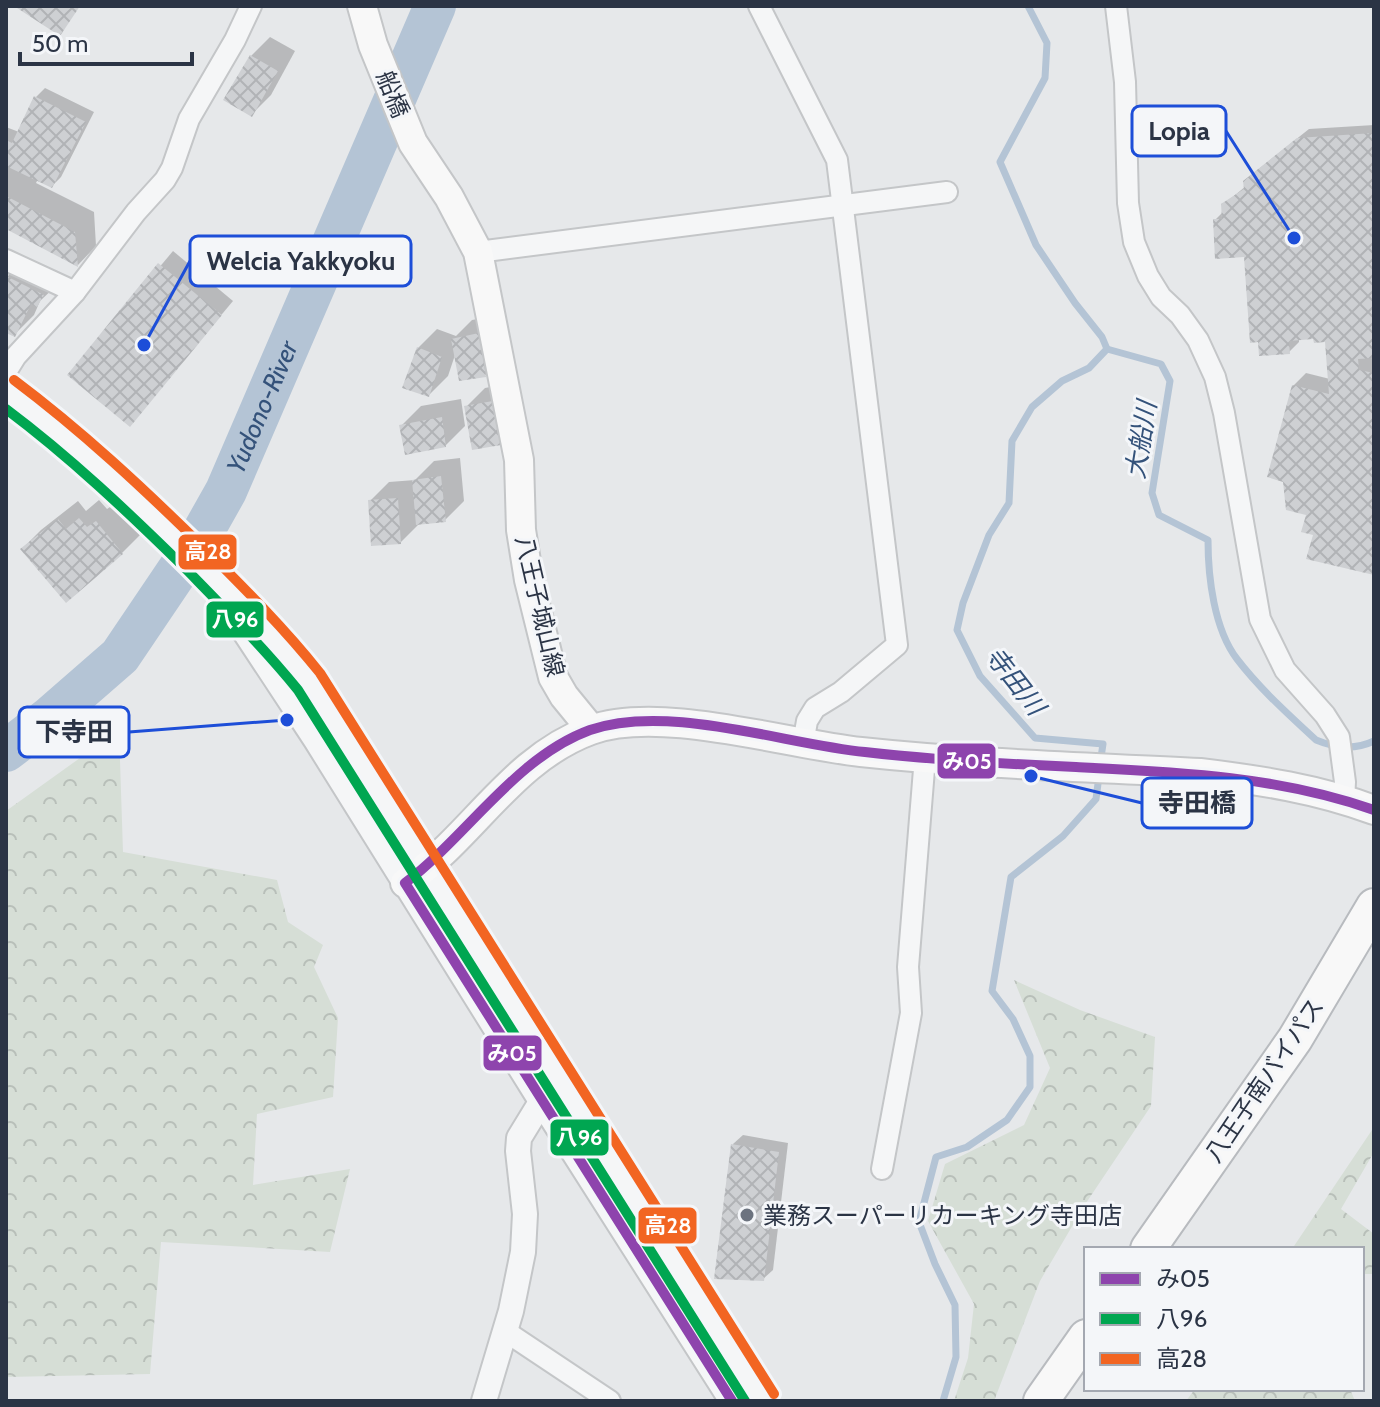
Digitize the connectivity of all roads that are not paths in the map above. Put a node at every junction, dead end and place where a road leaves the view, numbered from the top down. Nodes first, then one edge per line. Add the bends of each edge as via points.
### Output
1 (251, 6) edge
2 (362, 6) edge
3 (759, 6) edge
4 (1116, 6) edge
5 (413, 143) joint
6 (947, 192) dead end
7 (843, 206) junction
8 (478, 252) junction
9 (6, 260) edge
10 (75, 292) junction
11 (6, 372) edge
12 (6, 391) edge
13 (591, 729) junction
14 (803, 744) junction
15 (925, 757) junction
16 (1344, 800) junction
17 (1374, 810) edge
18 (416, 875) junction
19 (1374, 906) edge
20 (557, 1077) junction
21 (541, 1101) junction
22 (882, 1169) dead end
23 (1149, 1247) edge
24 (505, 1331) junction
25 (1084, 1340) edge
26 (484, 1401) edge
27 (610, 1401) edge
28 (732, 1401) edge
29 (762, 1401) edge
30 (1041, 1401) edge

1 - 10 street via 189,119 165,180
2 - 5 main road, 船橋
3 - 7 street via 837,160
4 - 16 street via 1134,242 1148,276 1198,340 1215,377 1260,619 1285,670 1325,715 1341,746
5 - 8 main road, 八王子城山線
6 - 7 street
7 - 8 street
7 - 14 street via 897,645 815,708
8 - 13 main road, 八王子城山線 via 519,460 529,580 553,677
9 - 10 street
10 - 11 street
12 - 18 street via 82,450 278,641 301,672
13 - 14 main road via 675,723
13 - 18 main road via 523,769
14 - 15 main road
15 - 16 main road via 1200,773
15 - 22 street via 908,967 911,1013
16 - 17 main road
18 - 20 street
18 - 21 street
19 - 23 highway, 八王子南バイパス via 1295,1039
20 - 21 street
20 - 29 street
21 - 24 street via 519,1138 525,1233
21 - 28 street
24 - 26 street
24 - 27 street
25 - 30 highway

